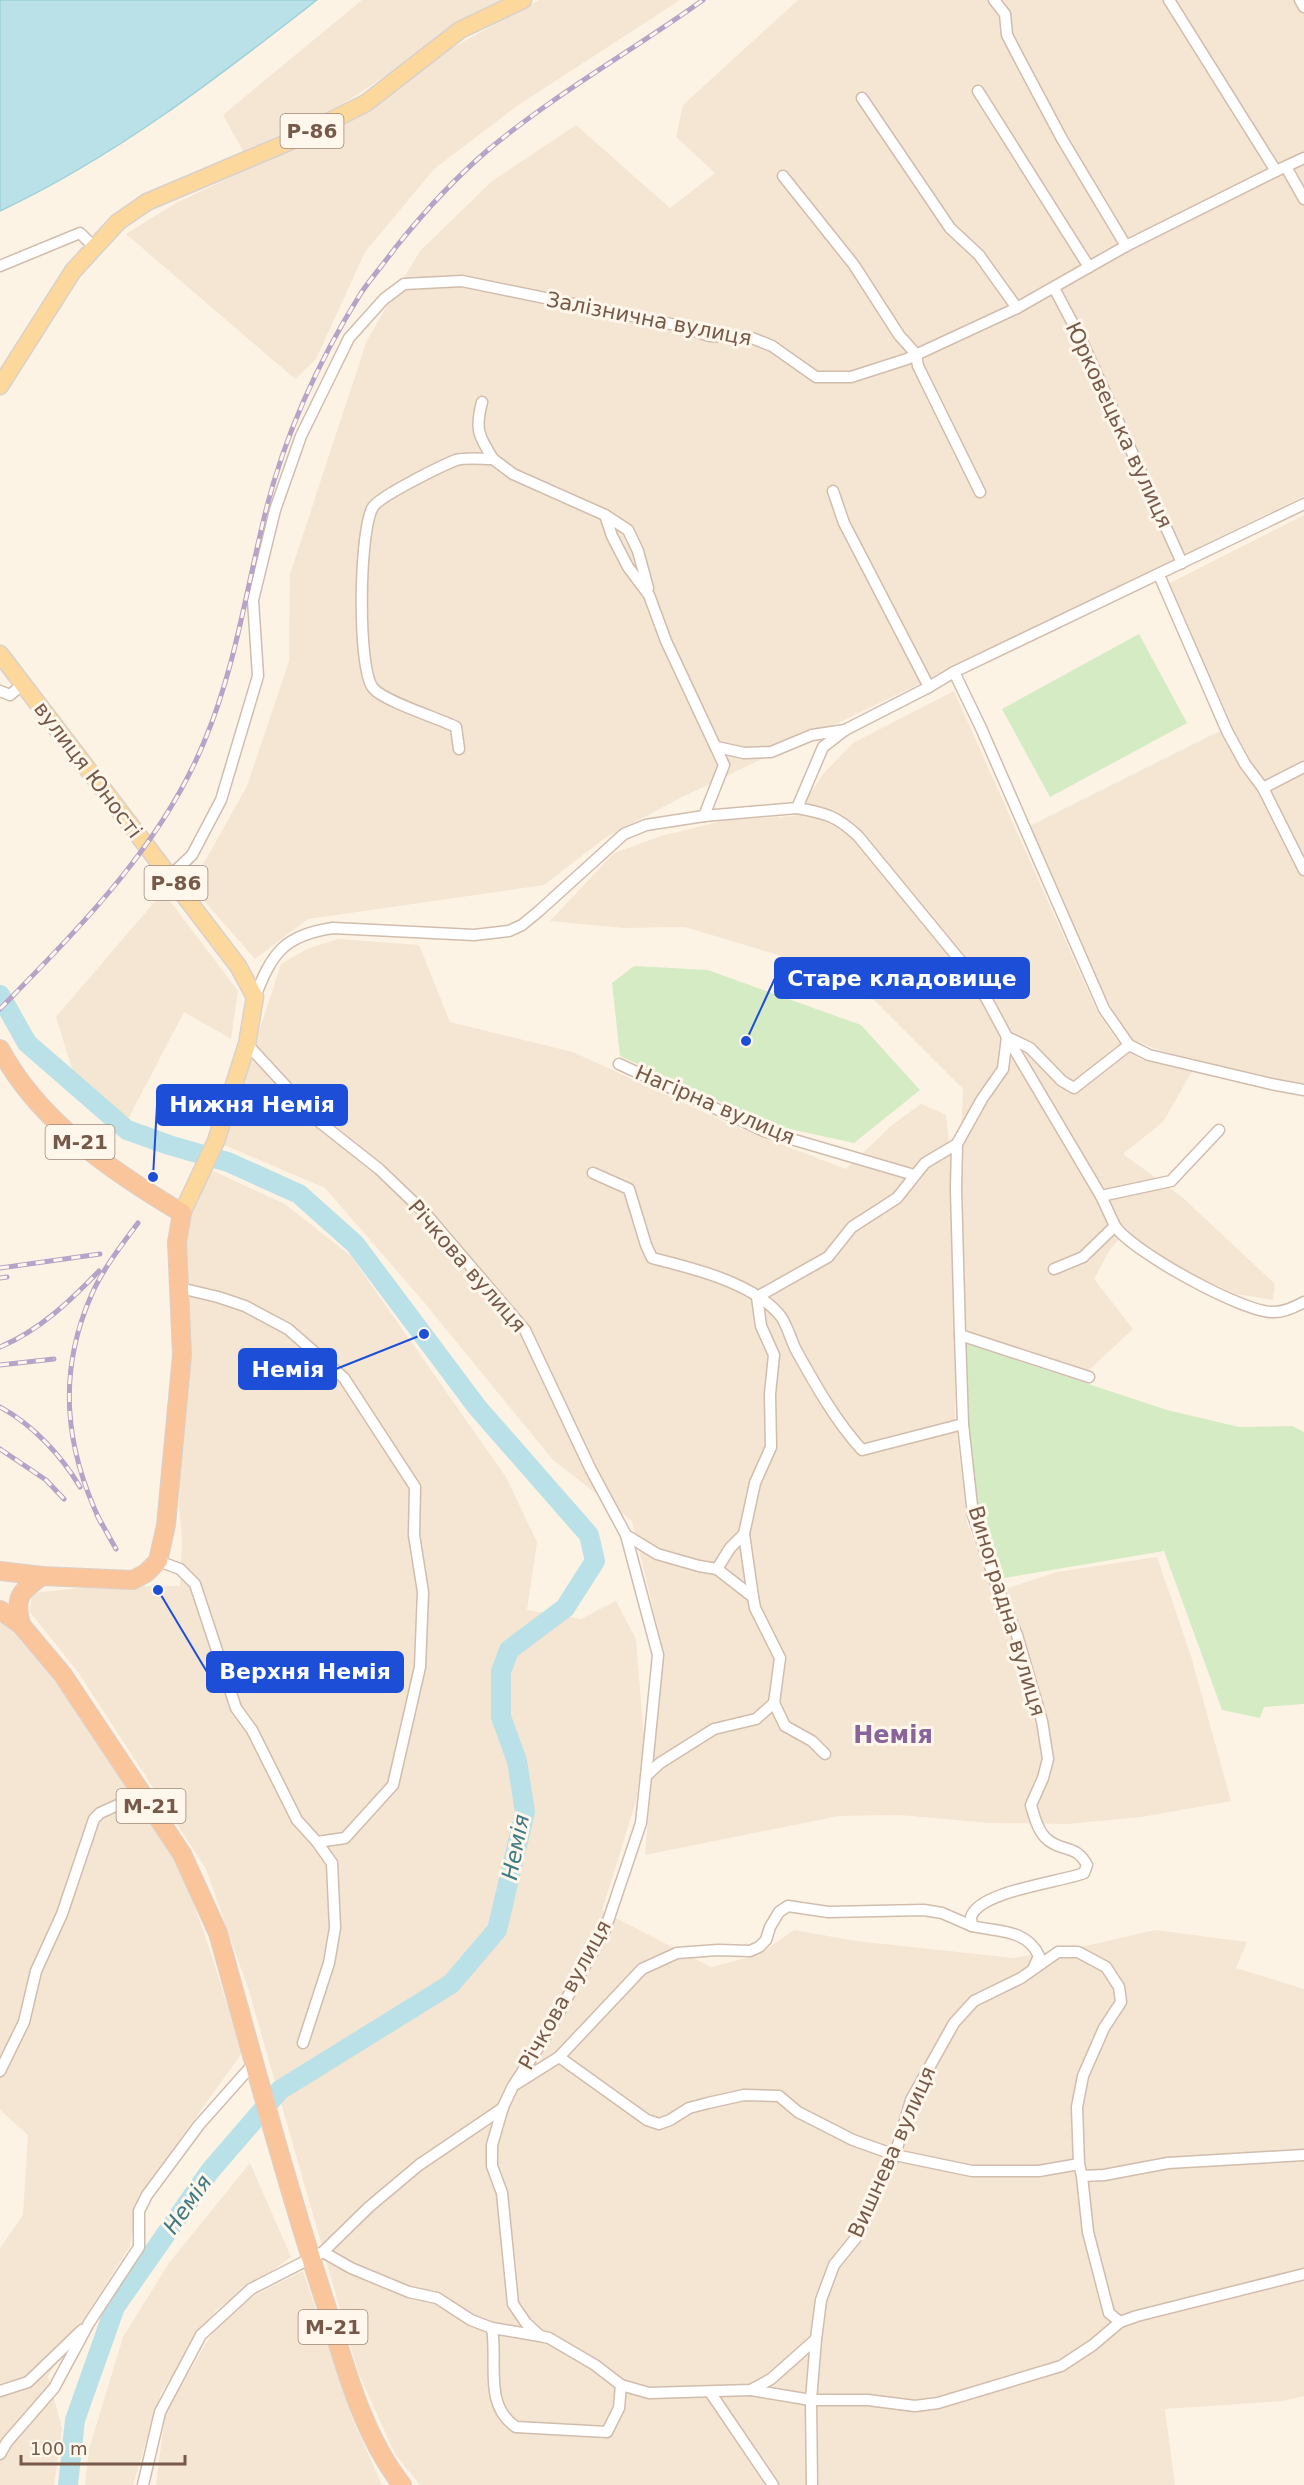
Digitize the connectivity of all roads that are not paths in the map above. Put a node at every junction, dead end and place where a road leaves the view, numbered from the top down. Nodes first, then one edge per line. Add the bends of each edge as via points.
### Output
1 (522, 0) edge
2 (994, 0) edge
3 (1169, 0) edge
4 (1300, 0) edge
5 (1304, 7) edge
6 (978, 91) dead end
7 (862, 98) dead end
8 (1304, 158) edge
9 (1281, 169) junction
10 (783, 176) dead end
11 (1304, 199) edge
12 (1126, 246) junction
13 (94, 247) junction
14 (0, 266) edge
15 (1089, 267) junction
16 (1054, 288) junction
17 (1017, 308) junction
18 (916, 354) junction
19 (0, 387) edge
20 (482, 402) dead end
21 (493, 459) junction
22 (833, 491) dead end
23 (980, 492) dead end
24 (1304, 504) edge
25 (605, 515) junction
26 (1182, 563) junction
27 (1159, 575) junction
28 (649, 595) junction
29 (0, 654) edge
30 (954, 672) junction
31 (23, 684) junction
32 (929, 687) junction
33 (0, 691) edge
34 (845, 730) junction
35 (717, 747) junction
36 (459, 749) dead end
37 (1304, 767) edge
38 (1263, 788) junction
39 (797, 807) junction
40 (704, 816) junction
41 (1304, 870) edge
42 (170, 876) junction
43 (255, 997) junction
44 (1007, 1037) junction
45 (248, 1044) junction
46 (1129, 1045) junction
47 (0, 1049) edge
48 (619, 1064) dead end
49 (1304, 1090) edge
50 (1219, 1130) dead end
51 (957, 1144) junction
52 (593, 1173) dead end
53 (914, 1175) junction
54 (1101, 1196) junction
55 (182, 1213) junction
56 (1115, 1226) junction
57 (1054, 1269) dead end
58 (180, 1288) junction
59 (757, 1298) junction
60 (1304, 1302) edge
61 (960, 1335) junction
62 (1089, 1377) dead end
63 (963, 1424) junction
64 (744, 1534) junction
65 (626, 1535) junction
66 (158, 1561) junction
67 (717, 1569) junction
68 (0, 1571) edge
69 (42, 1576) junction
70 (753, 1596) junction
71 (0, 1610) edge
72 (21, 1624) junction
73 (774, 1703) junction
74 (825, 1754) dead end
75 (646, 1776) junction
76 (142, 1794) junction
77 (317, 1842) junction
78 (972, 1926) junction
79 (1034, 1967) junction
80 (303, 2043) dead end
81 (559, 2057) junction
82 (254, 2063) junction
83 (0, 2071) edge
84 (513, 2086) junction
85 (503, 2108) junction
86 (896, 2155) junction
87 (1304, 2155) edge
88 (1079, 2164) junction
89 (1082, 2176) junction
90 (316, 2255) junction
91 (1304, 2274) edge
92 (1120, 2322) junction
93 (89, 2323) junction
94 (492, 2328) junction
95 (540, 2336) junction
96 (816, 2339) junction
97 (621, 2385) junction
98 (751, 2390) junction
99 (0, 2391) edge
100 (710, 2392) junction
101 (811, 2400) junction
102 (0, 2454) edge
103 (144, 2485) edge
104 (402, 2485) edge
105 (773, 2485) edge
106 (812, 2485) edge

1 - 13 main road, Р-86 via 460,30 366,103 291,141 147,202 118,222
2 - 12 street via 1005,14 1007,36 1035,90
3 - 9 street
4 - 5 street
6 - 15 street
7 - 17 street via 950,228 979,255
8 - 9 street, Залізнична вулиця
9 - 11 street
9 - 12 street, Залізнична вулиця
10 - 18 street via 854,265 899,335
12 - 15 street, Залізнична вулиця
13 - 14 street via 80,233
13 - 19 main road, Р-86 via 54,301
15 - 16 street, Залізнична вулиця
16 - 17 street, Залізнична вулиця
16 - 26 street, Юрковецька вулиця
17 - 18 street, Залізнична вулиця
18 - 23 street via 918,366
18 - 42 street, Залізнична вулиця via 851,377 816,377 772,346 752,338 710,336 676,325 462,281 404,284 384,299 349,338 301,436 275,510 253,600 258,676 221,801 192,855
20 - 21 street via 477,422
21 - 25 street via 513,474
21 - 36 street via 458,459 392,491 373,506 366,526 363,656 373,689 456,728
22 - 32 street via 844,523
24 - 26 street
25 - 28 street via 628,567
25 - 28 street via 628,530 638,551
26 - 27 street
27 - 30 street
27 - 38 street via 1227,731
28 - 35 street via 666,641
29 - 31 main road, вулиця Юності / Р-86
30 - 32 street
30 - 46 street via 1104,1009
31 - 33 street, вулиця Юності via 10,695
31 - 42 main road, вулиця Юності / Р-86
32 - 34 street
34 - 35 street via 812,735 771,752 744,753
34 - 39 street via 823,747
35 - 40 street via 724,765
37 - 38 street
38 - 41 street
39 - 40 street
39 - 44 street via 842,821 858,836 977,981
40 - 43 street via 646,825 624,834 539,911 509,931 310,931 288,941 265,970
42 - 43 main road, вулиця Юності / Р-86 via 238,966
43 - 45 main road
44 - 46 street via 1030,1048 1074,1088
44 - 51 street, Виноградна вулиця via 1003,1069
44 - 54 street
45 - 55 main road via 216,1141
45 - 65 street, Річкова вулиця via 317,1120 379,1169 426,1214 525,1330
46 - 49 street via 1149,1055
47 - 55 highway, М-21 via 24,1087 57,1122 123,1178
48 - 53 street, Нагірна вулиця via 764,1131
50 - 54 street via 1171,1181
51 - 53 street via 925,1162
51 - 61 street, Виноградна вулиця
52 - 59 street via 628,1189 652,1258 702,1271 743,1287
53 - 59 street via 897,1198 852,1227 828,1257
54 - 56 street
55 - 58 highway via 177,1242
56 - 57 street via 1083,1257
56 - 60 street via 1157,1262 1251,1309 1273,1312
58 - 66 highway via 182,1355 178,1413 166,1525
58 - 77 street via 245,1306 288,1329 344,1378 415,1487 414,1535 423,1592 420,1667 393,1785 345,1838
59 - 63 street via 779,1313 814,1383 841,1426 862,1450
59 - 64 street via 761,1326 774,1355 771,1447 755,1483
61 - 62 street
61 - 63 street, Виноградна вулиця
63 - 78 street, Виноградна вулиця via 974,1515 1017,1635 1042,1721 1048,1759 1031,1805 1048,1840 1082,1854 1087,1865 1084,1873 1005,1893 989,1901 977,1908
64 - 67 street
64 - 70 street
65 - 67 street via 657,1554
65 - 75 street, Річкова вулиця via 658,1655
66 - 69 highway via 134,1580
66 - 77 street via 180,1569 195,1584 236,1708 252,1730 297,1820
67 - 70 street
68 - 69 highway
69 - 72 highway via 23,1590 19,1599
70 - 73 street via 780,1658
71 - 72 highway, М-21
72 - 76 highway, М-21 via 63,1675
73 - 74 street via 785,1726 812,1741
73 - 75 street via 756,1719 714,1729
75 - 84 street, Річкова вулиця via 641,1823 605,1930
76 - 82 highway, М-21 via 182,1854 207,1905
76 - 83 street via 94,1819 62,1914 36,1971 24,2022
77 - 80 street via 332,1863 335,1928 329,1963
78 - 79 street via 1018,1935 1034,1944 1039,1956
78 - 81 street via 924,1910 828,1912 788,1906 779,1912 766,1940 750,1951 677,1953 642,1969
79 - 86 street, Вишнева вулиця via 974,2001 954,2024 911,2100
79 - 88 street, Вишнева вулиця via 1058,1952 1078,1952 1106,1967 1119,1987 1121,2002 1104,2028 1083,2076 1077,2107
81 - 84 street
81 - 86 street via 647,2120 659,2124 688,2108 708,2103 744,2095 778,2096 798,2112 854,2140
82 - 90 highway, М-21
82 - 93 street via 199,2125 147,2195 139,2211 139,2247
84 - 85 street, Річкова вулиця
85 - 90 street via 419,2165
85 - 95 street, Річкова вулиця via 492,2145 492,2166 502,2193 513,2304
86 - 88 street via 972,2171 1039,2171
86 - 96 street, Вишнева вулиця via 873,2194 859,2234 834,2265 821,2300
87 - 89 street via 1168,2163
88 - 89 street
89 - 92 street via 1088,2232 1106,2306
90 - 94 street via 409,2292 437,2298 471,2320
90 - 103 street via 251,2289 201,2335 160,2412
90 - 104 highway, М-21 via 349,2378 390,2469
91 - 92 street
92 - 101 street via 1061,2366 938,2403 915,2406 868,2400
93 - 99 street via 28,2382
93 - 102 street via 54,2388
94 - 95 street
94 - 97 street via 493,2393 505,2420 516,2427 608,2432 619,2408
95 - 97 street via 595,2365
96 - 98 street via 771,2379
96 - 101 street, Вишнева вулиця
97 - 100 street via 649,2393
98 - 100 street
98 - 101 street
100 - 105 street
101 - 106 street, Вишнева вулиця

